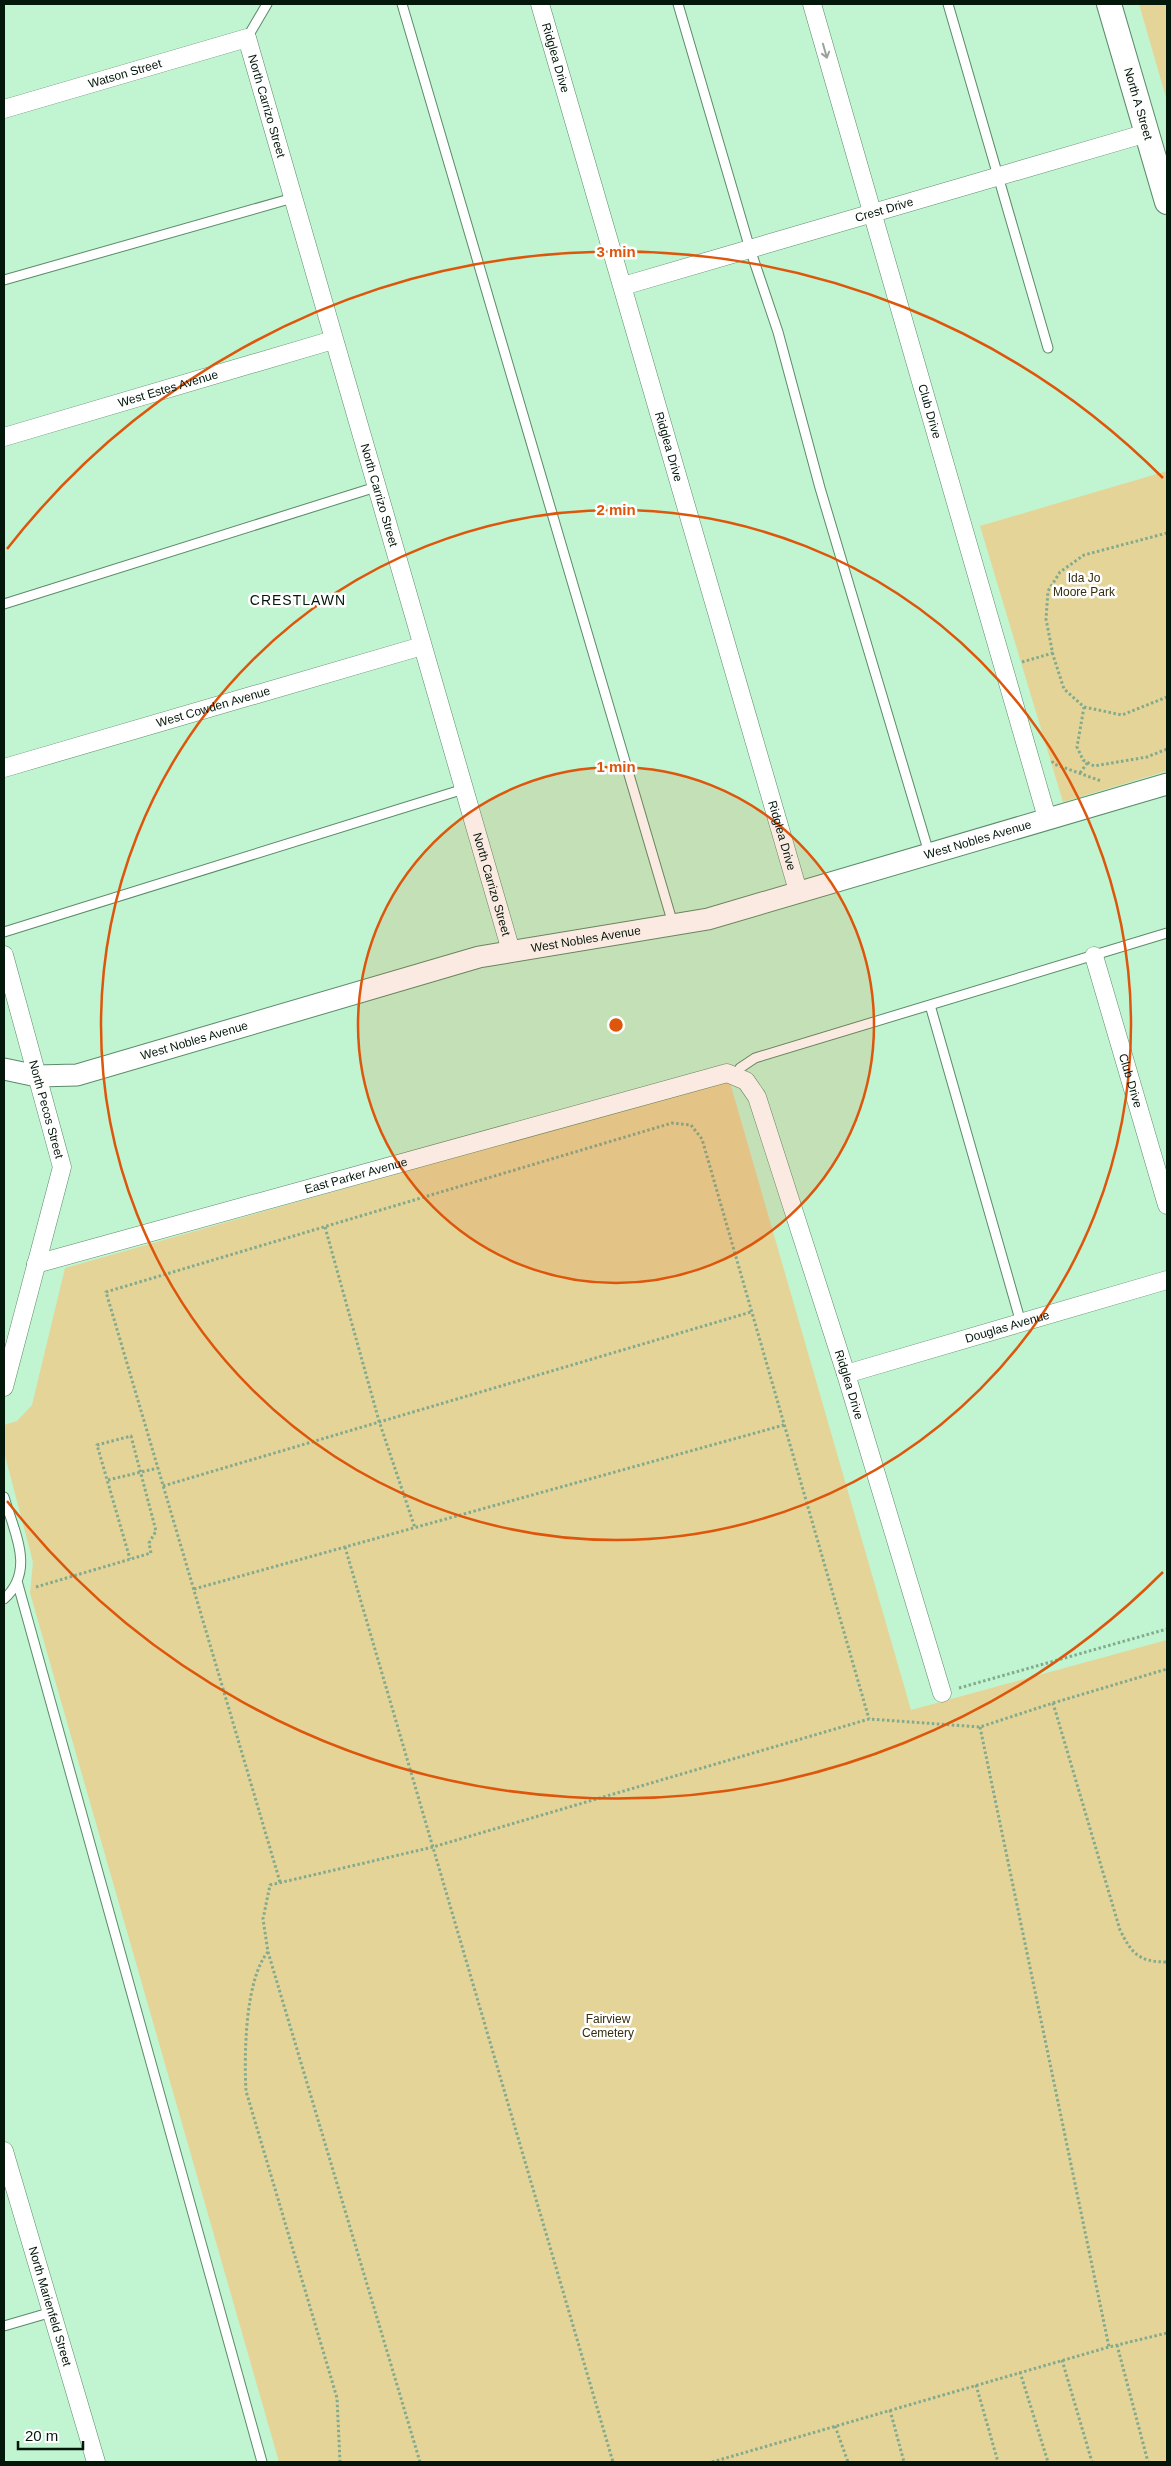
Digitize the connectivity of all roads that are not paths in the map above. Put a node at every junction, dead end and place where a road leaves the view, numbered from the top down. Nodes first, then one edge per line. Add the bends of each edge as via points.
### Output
1 (267, 4) edge
2 (402, 4) edge
3 (540, 4) edge
4 (678, 4) edge
5 (812, 4) edge
6 (948, 4) edge
7 (1109, 4) edge
8 (247, 38) junction
9 (4, 109) edge
10 (1147, 133) junction
11 (998, 176) junction
12 (293, 198) junction
13 (1167, 202) edge
14 (872, 212) junction
15 (750, 248) junction
16 (4, 280) edge
17 (623, 286) junction
18 (333, 340) junction
19 (1048, 348) dead end
20 (4, 437) edge
21 (376, 486) junction
22 (4, 604) edge
23 (422, 646) junction
24 (4, 768) edge
25 (1167, 784) edge
26 (464, 789) junction
27 (1047, 818) junction
28 (929, 852) junction
29 (798, 890) junction
30 (673, 924) junction
31 (4, 932) edge
32 (1167, 934) edge
33 (511, 951) junction
34 (4, 955) edge
35 (1094, 956) junction
36 (930, 1005) junction
37 (4, 1069) edge
38 (37, 1076) junction
39 (741, 1079) junction
40 (1167, 1204) edge
41 (36, 1264) junction
42 (1167, 1280) edge
43 (1021, 1323) junction
44 (846, 1374) junction
45 (4, 1387) edge
46 (4, 1497) edge
47 (17, 1581) junction
48 (4, 1599) edge
49 (942, 1693) road end
50 (4, 2151) edge
51 (52, 2312) junction
52 (4, 2326) edge
53 (96, 2462) edge
54 (262, 2462) edge

1 - 8 lane
2 - 30 lane
3 - 17 street, Ridglea Drive
4 - 15 lane
5 -> 14 street, Club Drive
6 - 11 lane
7 - 10 main road, North A Street
8 - 9 street, Watson Street
8 - 12 street, North Carrizo Street
10 - 11 street, Crest Drive
10 - 13 main road, North A Street
11 - 14 street, Crest Drive
11 - 19 lane
12 - 16 lane
12 - 18 street, North Carrizo Street
14 - 15 street, Crest Drive
14 - 27 street, Club Drive
15 - 17 street, Crest Drive
15 - 28 lane via 778,332 820,488
17 - 29 street, Ridglea Drive
18 - 20 street, West Estes Avenue
18 - 21 street, North Carrizo Street
21 - 22 lane
21 - 23 street, North Carrizo Street
23 - 24 street, West Cowden Avenue
23 - 26 street, North Carrizo Street
25 - 27 street, West Nobles Avenue
26 - 31 lane
26 - 33 street, North Carrizo Street
27 - 28 street, West Nobles Avenue
28 - 29 street, West Nobles Avenue
29 - 30 street, West Nobles Avenue via 708,918
30 - 33 street, West Nobles Avenue
32 - 35 lane
33 - 38 street, West Nobles Avenue via 479,957 77,1075
34 - 38 street, North Pecos Street
35 - 36 lane
35 - 40 street, Club Drive
36 - 39 lane via 755,1058 740,1068
36 - 43 lane
37 - 38 street, West Nobles Avenue
38 - 41 street, North Pecos Street via 62,1167
39 - 41 street, East Parker Avenue via 727,1073
39 - 44 street, Ridglea Drive via 757,1097
41 - 45 street
42 - 43 street, Douglas Avenue
43 - 44 street, Douglas Avenue
44 - 49 street, Ridglea Drive
46 - 47 lane via 22,1560
47 - 48 lane
47 - 54 lane
50 - 51 street, North Marienfeld Street
51 - 52 lane
51 - 53 street, North Marienfeld Street

